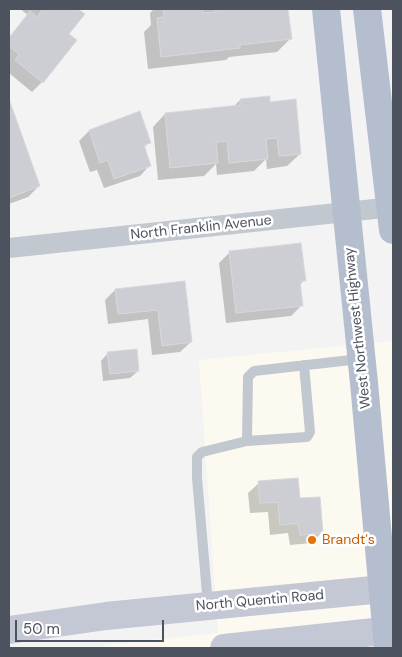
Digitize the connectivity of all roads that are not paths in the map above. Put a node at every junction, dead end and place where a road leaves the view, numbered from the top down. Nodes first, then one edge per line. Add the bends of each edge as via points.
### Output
1 (326, 9) edge
2 (367, 9) edge
3 (346, 212) junction
4 (392, 214) edge
5 (9, 248) edge
6 (361, 358) junction
7 (304, 365) junction
8 (246, 441) junction
9 (388, 588) edge
10 (208, 605) junction
11 (9, 630) edge
12 (389, 636) edge
13 (278, 645) edge
14 (224, 648) edge

1 - 3 main road, West Northwest Highway
2 - 4 main road
3 - 4 street, North Franklin Avenue
3 - 5 street, North Franklin Avenue
3 - 6 main road, West Northwest Highway
6 - 7 lane
6 - 9 main road, West Northwest Highway
7 - 8 lane via 254,371 248,377
7 - 8 lane via 310,432 307,437
8 - 10 lane via 202,452 197,457
9 - 10 main road, North Quentin Road
9 - 12 main road, West Northwest Highway
10 - 11 main road, North Quentin Road
12 - 13 main road
13 - 14 main road

